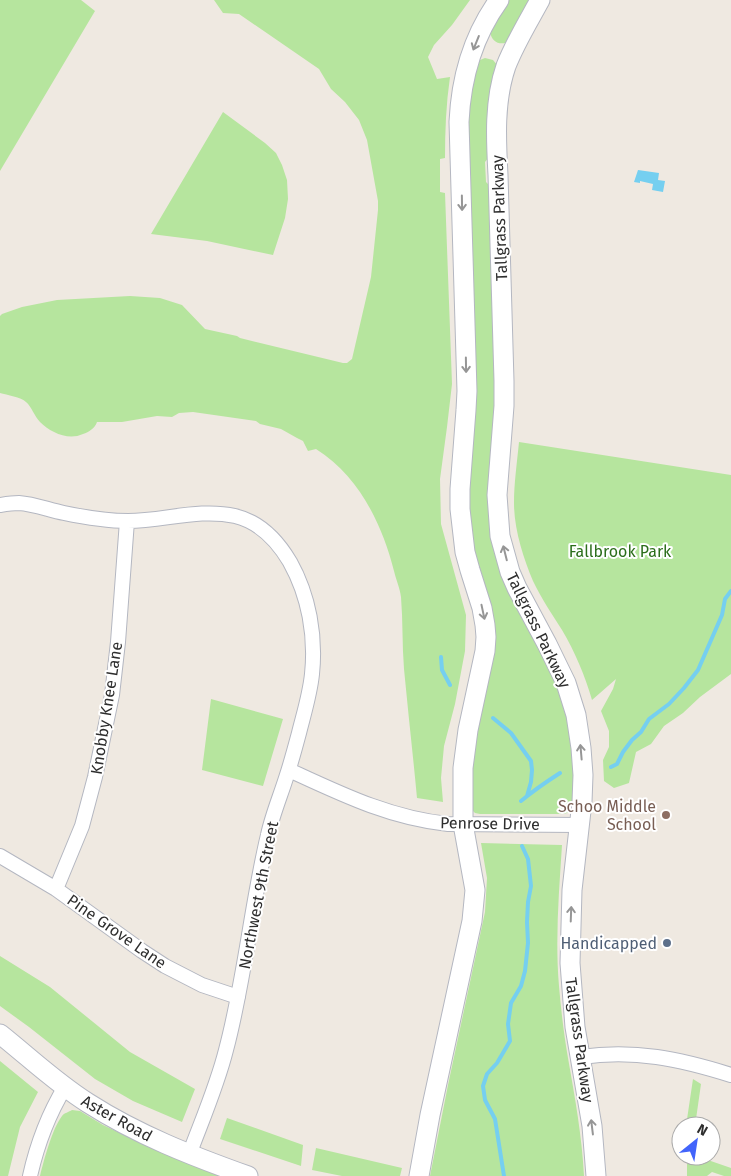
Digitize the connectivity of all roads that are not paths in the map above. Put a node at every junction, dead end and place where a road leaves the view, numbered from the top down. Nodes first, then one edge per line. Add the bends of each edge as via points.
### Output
1 (499, 0) edge
2 (540, 0) edge
3 (0, 505) edge
4 (127, 521) junction
5 (288, 770) junction
6 (463, 824) junction
7 (580, 825) junction
8 (0, 856) edge
9 (56, 889) junction
10 (238, 997) junction
11 (0, 1034) edge
12 (580, 1057) junction
13 (731, 1075) edge
14 (65, 1087) junction
15 (189, 1155) junction
16 (30, 1176) edge
17 (248, 1176) edge
18 (419, 1176) edge
19 (596, 1176) edge

1 -> 6 street via 471,55 462,88 459,122 467,391 460,509 466,552 482,608 486,638 465,749
7 -> 2 street, Tallgrass Parkway via 583,775 576,715 566,683 510,572 500,536 497,495 504,390 497,114 506,68
3 - 4 street, Northwest 9th Street via 19,503 72,515
4 - 5 street, Northwest 9th Street via 227,514 259,526 282,548 298,576 308,606 313,645 308,700
4 - 9 street, Knobby Knee Lane via 112,696 82,826
5 - 6 street, Penrose Drive via 378,808 436,823
5 - 10 street, Northwest 9th Street via 268,833
6 - 7 street, Penrose Drive
6 - 18 street via 474,905
12 -> 7 street, Tallgrass Parkway via 570,963 574,862
8 - 9 street, Pine Grove Lane
9 - 10 street, Pine Grove Lane via 166,966 202,985
10 - 15 street, Northwest 9th Street via 227,1049
11 - 14 street, Aster Road
12 - 13 street via 652,1056
19 -> 12 street, Tallgrass Parkway via 592,1126
14 - 15 street, Aster Road via 110,1116
14 - 16 street via 42,1134
15 - 17 street, Aster Road

